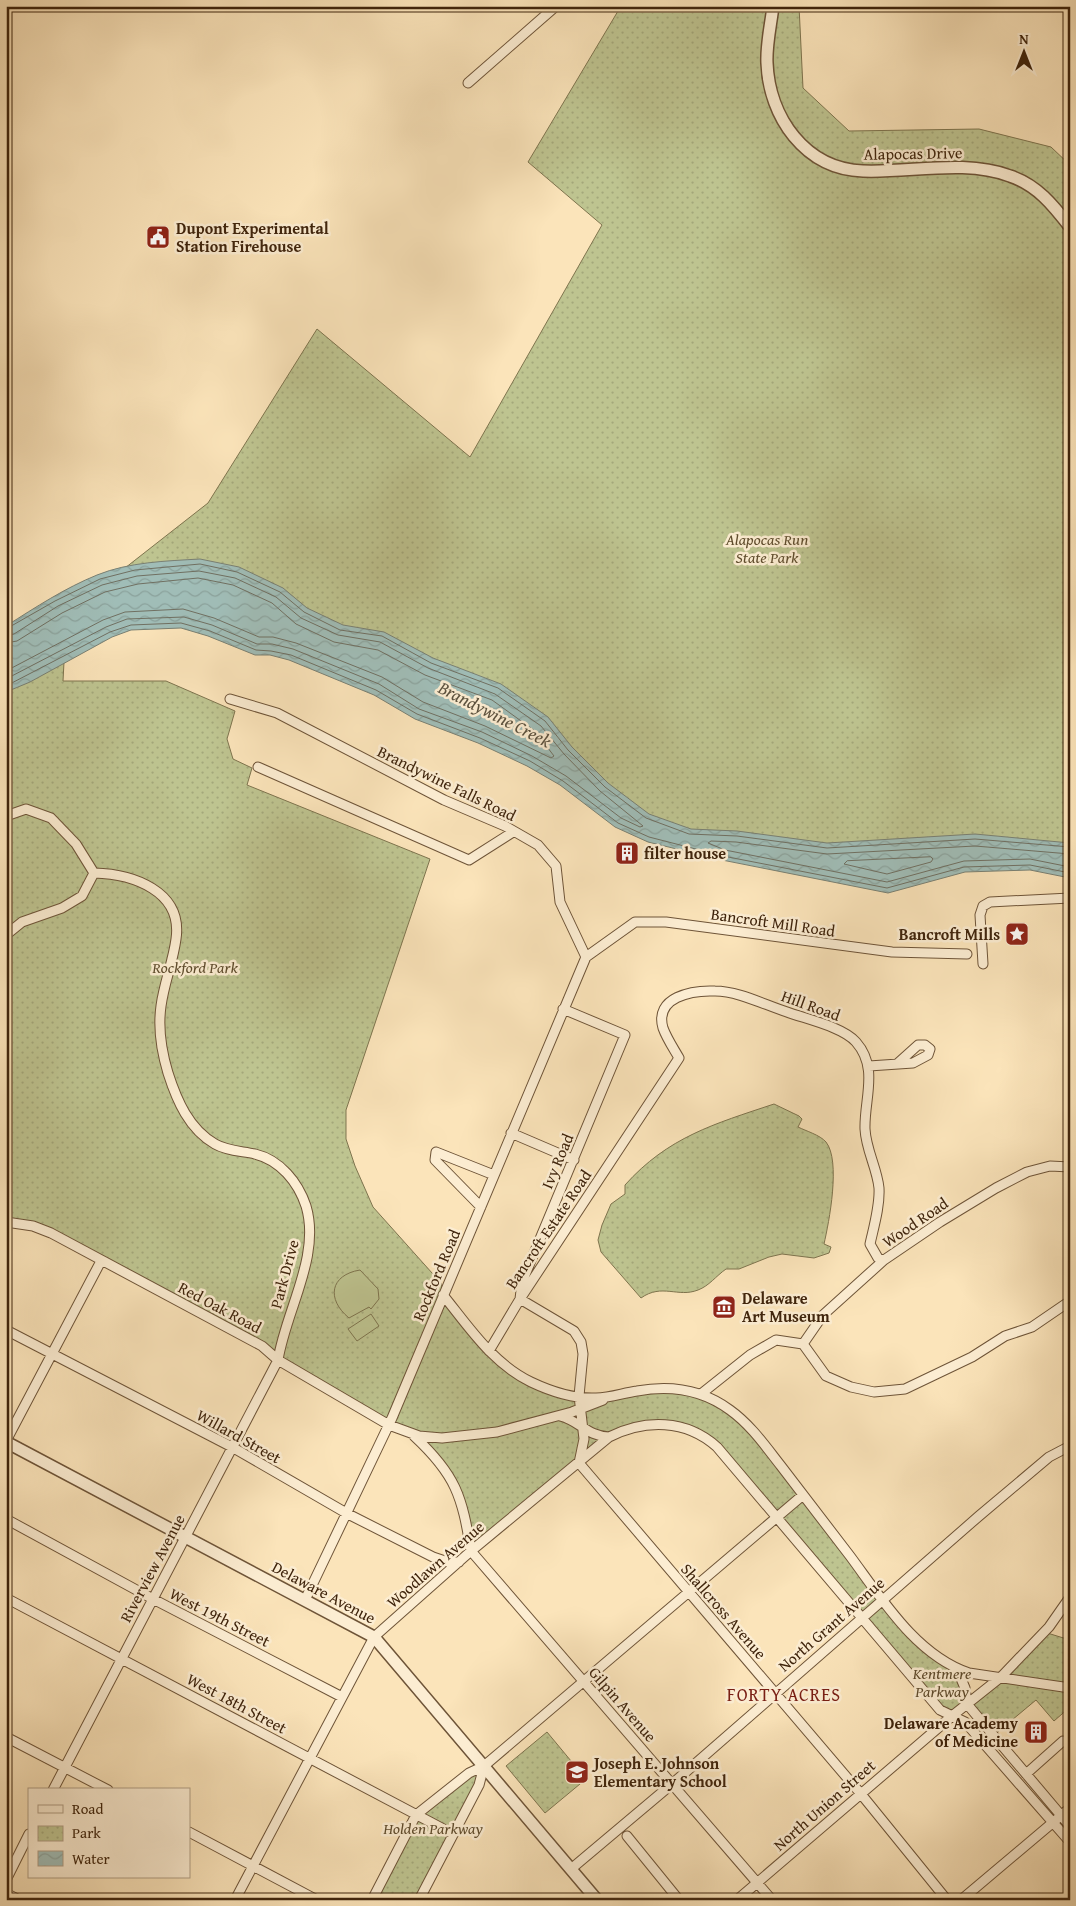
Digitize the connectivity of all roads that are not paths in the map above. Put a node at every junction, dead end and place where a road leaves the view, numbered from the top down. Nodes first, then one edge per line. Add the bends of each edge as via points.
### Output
1 (556, 6) edge
2 (773, 6) edge
3 (468, 83) dead end
4 (1070, 227) edge
5 (230, 699) dead end
6 (258, 767) dead end
7 (6, 816) edge
8 (513, 832) junction
9 (94, 873) junction
10 (1070, 898) edge
11 (6, 935) edge
12 (967, 954) dead end
13 (586, 957) junction
14 (983, 964) dead end
15 (563, 1009) junction
16 (898, 1063) dead end
17 (869, 1066) junction
18 (636, 1126) joint
19 (511, 1133) junction
20 (574, 1160) junction
21 (1070, 1167) edge
22 (494, 1175) junction
23 (481, 1207) junction
24 (6, 1222) edge
25 (884, 1260) junction
26 (102, 1261) junction
27 (443, 1295) junction
28 (520, 1298) junction
29 (1070, 1301) edge
30 (6, 1330) edge
31 (803, 1344) junction
32 (489, 1351) junction
33 (52, 1355) junction
34 (278, 1360) junction
35 (701, 1394) junction
36 (579, 1396) junction
37 (611, 1397) junction
38 (580, 1409) junction
39 (560, 1416) junction
40 (389, 1425) junction
41 (584, 1429) junction
42 (412, 1434) junction
43 (609, 1438) junction
44 (6, 1442) edge
45 (1070, 1446) edge
46 (232, 1448) junction
47 (1070, 1455) edge
48 (1049, 1457) junction
49 (579, 1463) junction
50 (803, 1495) junction
51 (348, 1514) junction
52 (777, 1518) junction
53 (6, 1519) edge
54 (186, 1537) junction
55 (472, 1551) junction
56 (459, 1562) junction
57 (688, 1593) junction
58 (1070, 1597) edge
59 (6, 1598) edge
60 (153, 1600) junction
61 (305, 1600) junction
62 (882, 1600) junction
63 (862, 1618) junction
64 (374, 1637) junction
65 (122, 1659) junction
66 (957, 1669) junction
67 (1001, 1677) junction
68 (584, 1682) junction
69 (1070, 1688) edge
70 (775, 1693) junction
71 (342, 1697) junction
72 (967, 1704) junction
73 (952, 1716) junction
74 (6, 1737) edge
75 (1063, 1741) dead end
76 (309, 1758) junction
77 (484, 1766) junction
78 (65, 1768) junction
79 (1026, 1774) junction
80 (672, 1784) junction
81 (54, 1788) edge
82 (104, 1788) edge
83 (861, 1794) junction
84 (1070, 1808) edge
85 (416, 1815) junction
86 (1061, 1815) junction
87 (1053, 1822) junction
88 (1070, 1826) edge
89 (190, 1833) edge
90 (453, 1834) junction
91 (28, 1836) edge
92 (628, 1836) dead end
93 (1070, 1842) edge
94 (253, 1866) junction
95 (571, 1869) junction
96 (6, 1880) edge
97 (757, 1882) junction
98 (6, 1893) edge
99 (19, 1900) edge
100 (235, 1900) edge
101 (317, 1900) edge
102 (372, 1900) edge
103 (418, 1900) edge
104 (597, 1900) edge
105 (679, 1900) edge
106 (737, 1900) edge
107 (772, 1900) edge
108 (947, 1900) edge
109 (961, 1900) edge

1 - 3 street
2 - 4 street, Alapocas Drive via 767,61 770,91 792,136 806,150 851,170 972,168 1011,176 1045,196
5 - 8 street, Brandywine Falls Road via 277,714
6 - 8 street via 469,860
7 - 9 street via 26,809 51,818 76,844
8 - 13 street, Brandywine Falls Road via 538,845 556,866 560,902
9 - 11 street via 82,896 62,908 22,922
9 - 34 street, Park Drive via 116,874 148,885 163,896 172,909 176,939 160,1021 168,1072 188,1119 202,1134 222,1147 257,1155 276,1164 302,1195 310,1228 310,1248 282,1336
10 - 14 street via 990,902 983,906 980,915
12 - 13 street, Bancroft Mill Road via 892,952 666,922 635,922
13 - 15 street, Rockford Road
15 - 19 street, Rockford Road
15 - 20 street, Ivy Road via 625,1035
16 - 17 street
17 - 18 street, Hill Road via 856,1041 829,1026 734,995 715,991 683,995 671,1000 663,1010 662,1020 663,1028 680,1058
17 - 25 street, Hill Road via 865,1128 870,1160 879,1187 870,1244 878,1258
18 - 28 street, Bancroft Estate Road
19 - 20 street
19 - 22 street, Rockford Road
20 - 28 street, Ivy Road via 522,1282
21 - 25 street, Wood Road via 1050,1166 1027,1172 996,1188
22 - 23 street, Rockford Road
22 - 23 street via 436,1152 435,1160
23 - 27 street, Rockford Road
24 - 26 street, Red Oak Road via 52,1233
25 - 31 street, Wood Road via 823,1315
26 - 33 street
26 - 34 street, Red Oak Road via 262,1346
27 - 32 street
27 - 40 street, Rockford Road
28 - 32 street, Bancroft Estate Road
28 - 36 street via 574,1331 581,1342
29 - 31 street via 1032,1327 1005,1336 972,1357 905,1388 874,1392 851,1387 826,1376
30 - 33 street, Willard Street
31 - 35 street via 776,1340 750,1355
32 - 36 street via 530,1381
33 - 44 street
33 - 46 street, Willard Street
34 - 40 street, Red Oak Road
34 - 46 street, Riverview Avenue
35 - 37 street via 666,1388
35 - 50 street via 744,1422
36 - 37 street
36 - 38 street
37 - 38 street, Red Oak Road
38 - 39 street, Red Oak Road
38 - 41 street
39 - 41 street via 570,1418
39 - 42 street, Red Oak Road via 482,1435 442,1438
40 - 42 street, Red Oak Road
40 - 51 street, Rockford Road
41 - 43 street via 592,1435
41 - 49 street
42 - 55 street, Red Oak Road via 454,1483
43 - 49 street, Woodlawn Avenue
43 - 52 street, Woodlawn Avenue via 639,1426 669,1424 690,1430 717,1448
44 - 54 street, Delaware Avenue
45 - 48 street, North Grant Avenue
46 - 51 street, Willard Street
46 - 54 street, Riverview Avenue
47 - 48 street
48 - 62 street, North Grant Avenue
49 - 55 street, Woodlawn Avenue
49 - 57 street, Shallcross Avenue
50 - 52 street
50 - 62 street
51 - 56 street, Willard Street via 433,1557
51 - 61 street, Rockford Road
52 - 57 street
52 - 63 street
53 - 60 street, West 19th Street
54 - 60 street, Riverview Avenue
54 - 61 street, Delaware Avenue
55 - 56 street, Woodlawn Avenue
55 - 68 street, Gilpin Avenue
56 - 64 street, Woodlawn Avenue
57 - 68 street
57 - 70 street, Shallcross Avenue
58 - 67 street, North Union Street via 1049,1627
59 - 65 street, West 18th Street
60 - 65 street, Riverview Avenue
60 - 71 street, West 19th Street
61 - 64 street, Delaware Avenue
62 - 63 street, North Grant Avenue
62 - 66 street via 924,1645
63 - 70 street, North Grant Avenue
63 - 73 street via 940,1710
64 - 71 street, Woodlawn Avenue
64 - 77 street, Delaware Avenue
65 - 76 street, West 18th Street
65 - 78 street, Riverview Avenue
66 - 67 street
66 - 72 street
67 - 69 street
67 - 72 street, North Union Street
68 - 77 street
68 - 80 street, Gilpin Avenue
70 - 80 street, North Grant Avenue
70 - 83 street, Shallcross Avenue
71 - 76 street, Woodlawn Avenue
72 - 73 street, North Union Street
72 - 79 street
73 - 83 street, North Union Street
73 - 87 street via 965,1722
74 - 78 street
75 - 79 street
76 - 85 street, West 18th Street
76 - 94 street, Woodlawn Avenue
77 - 85 street via 469,1773
77 - 90 street via 479,1785
77 - 95 street, Delaware Avenue
78 - 81 street, Riverview Avenue
78 - 82 street
79 - 86 street
80 - 95 street, North Grant Avenue
80 - 97 street, Gilpin Avenue
83 - 97 street, North Union Street
83 - 108 street, Shallcross Avenue
84 - 86 street
85 - 90 street, West 18th Street
85 - 102 street
86 - 87 street
86 - 88 street
87 - 93 street
87 - 109 street
89 - 94 street
90 - 103 street
91 - 96 street
92 - 105 street
94 - 100 street, Woodlawn Avenue
94 - 101 street
95 - 104 street, Delaware Avenue
97 - 106 street, North Union Street
97 - 107 street, Gilpin Avenue
98 - 99 street

